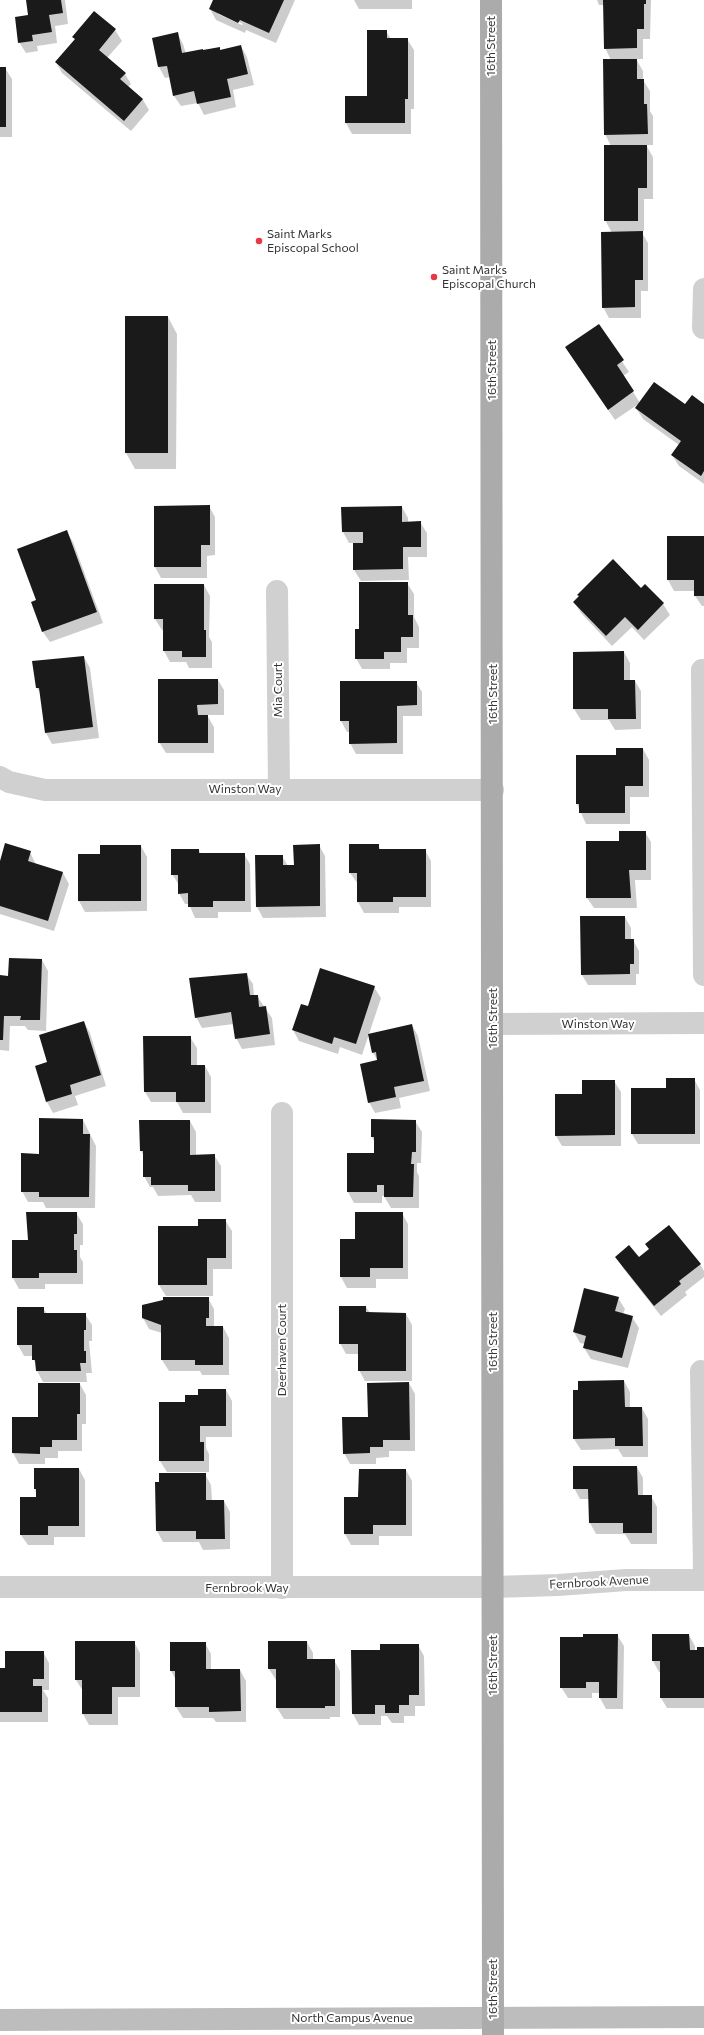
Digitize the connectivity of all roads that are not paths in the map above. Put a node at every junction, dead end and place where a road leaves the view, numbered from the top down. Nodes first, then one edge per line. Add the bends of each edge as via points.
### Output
1 (491, 0) edge
2 (704, 289) edge
3 (703, 328) edge
4 (277, 591) dead end
5 (703, 670) edge
6 (0, 777) edge
7 (279, 789) junction
8 (493, 790) junction
9 (704, 975) edge
10 (704, 1023) edge
11 (493, 1024) junction
12 (282, 1112) dead end
13 (701, 1371) dead end
14 (704, 1573) edge
15 (704, 1580) edge
16 (494, 1586) junction
17 (0, 1587) edge
18 (282, 1588) junction
19 (704, 2017) edge
20 (0, 2020) edge
21 (493, 2026) edge

1 - 8 main road, 16th Street
2 - 3 street
4 - 7 street, Mia Court
5 - 9 street
6 - 7 street, Winston Way via 9,782 46,790
7 - 8 street, Winston Way
8 - 11 main road, 16th Street
10 - 11 street, Winston Way
11 - 16 main road, 16th Street
12 - 18 street, Deerhaven Court
13 - 14 street
15 - 16 street, Fernbrook Avenue via 626,1580
16 - 18 street, Fernbrook Way
16 - 21 main road, 16th Street
17 - 18 street, Fernbrook Way
19 - 21 main road, North Campus Avenue
20 - 21 main road, North Campus Avenue

